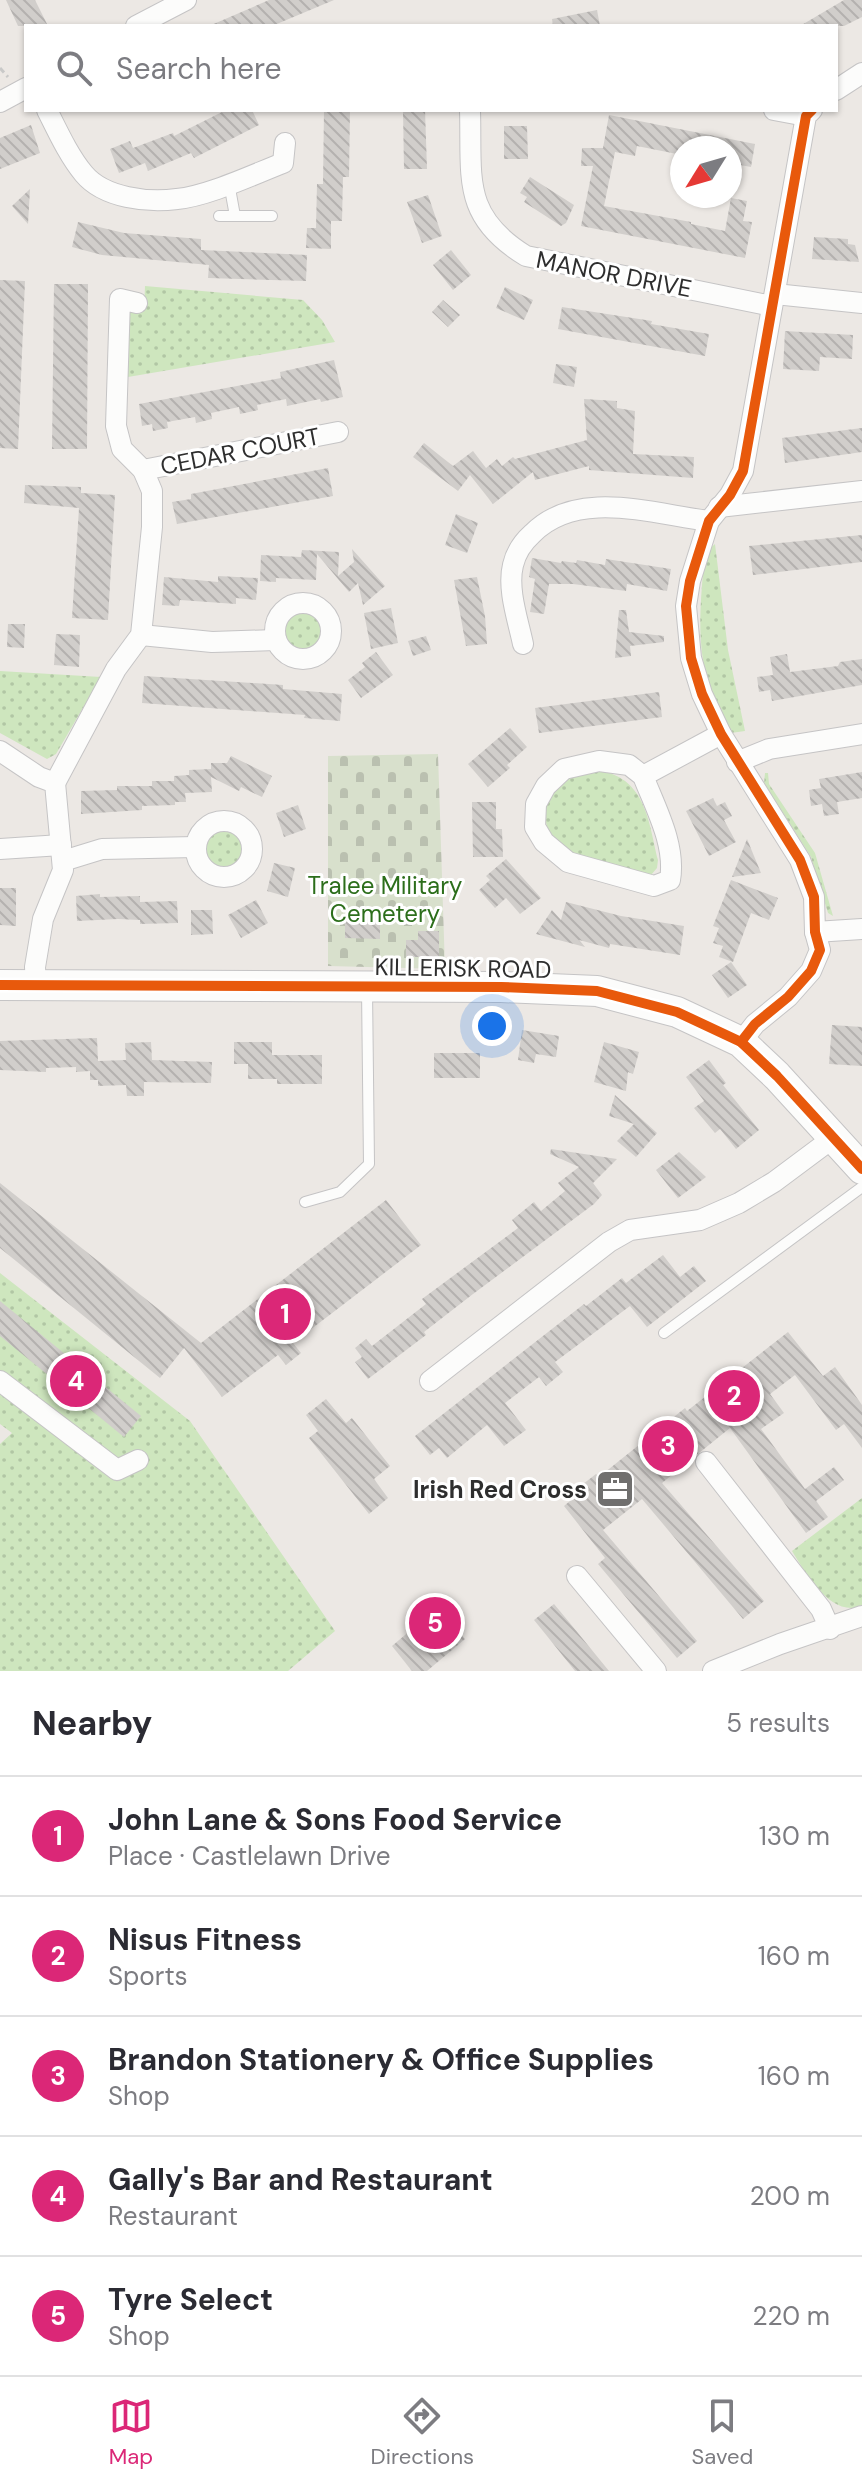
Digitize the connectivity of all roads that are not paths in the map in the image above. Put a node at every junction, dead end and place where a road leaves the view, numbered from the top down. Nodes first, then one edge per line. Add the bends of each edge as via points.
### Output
1 (186, 0) edge
2 (140, 24) edge
3 (862, 73) edge
4 (24, 89) edge
5 (838, 89) edge
6 (0, 102) edge
7 (48, 112) edge
8 (470, 112) edge
9 (809, 113) edge
10 (285, 143) dead end
11 (229, 183) junction
12 (219, 216) dead end
13 (235, 216) junction
14 (272, 216) dead end
15 (774, 300) junction
16 (137, 303) dead end
17 (862, 303) edge
18 (338, 432) dead end
19 (143, 470) junction
20 (862, 491) edge
21 (714, 514) junction
22 (141, 635) junction
23 (276, 640) dead end
24 (523, 644) dead end
25 (721, 734) junction
26 (862, 734) edge
27 (0, 751) edge
28 (737, 762) junction
29 (643, 776) junction
30 (55, 783) junction
31 (195, 847) dead end
32 (0, 849) edge
33 (62, 853) junction
34 (862, 929) edge
35 (815, 932) junction
36 (0, 985) edge
37 (36, 985) junction
38 (367, 987) junction
39 (741, 1042) junction
40 (833, 1138) junction
41 (862, 1169) edge
42 (862, 1187) edge
43 (305, 1202) dead end
44 (664, 1333) dead end
45 (0, 1381) edge
46 (430, 1381) dead end
47 (138, 1460) dead end
48 (706, 1462) dead end
49 (577, 1576) dead end
50 (862, 1616) edge
51 (830, 1629) junction
52 (656, 1671) edge
53 (713, 1671) edge

1 - 2 street
3 - 5 street
4 - 6 street
7 - 11 street via 86,176 106,191 132,198 178,199
8 - 15 street, MANOR DRIVE via 472,194 489,227 526,256
9 - 15 street
10 - 11 street via 283,163
11 - 13 lane
12 - 13 lane
13 - 14 lane
15 - 17 street, MANOR DRIVE
15 - 21 street via 743,471
16 - 19 street via 120,299 116,426 122,449
18 - 19 street, CEDAR COURT
19 - 22 street via 152,491 152,527
20 - 21 street
21 - 24 street via 606,507 569,511 542,524 519,547 512,567
21 - 25 street via 686,606 691,658
22 - 23 street via 212,642
22 - 30 street via 116,669
25 - 28 street
25 - 29 street
26 - 28 street via 769,749
27 - 30 street
28 - 35 street via 800,860 814,897
29 - 29 street via 629,765 599,761 564,769 536,804 535,827 568,862 631,882 654,886 670,880 673,863
30 - 33 street
31 - 33 street
32 - 33 street
33 - 37 street via 63,870 43,919
34 - 35 street
35 - 39 street via 820,950 811,971
36 - 37 main road, KILLERISK ROAD
37 - 38 main road, KILLERISK ROAD
38 - 39 main road, KILLERISK ROAD via 597,991 677,1012
38 - 43 lane via 369,1164 340,1192
39 - 40 main road, KILLERISK ROAD
40 - 41 main road, KILLERISK ROAD
40 - 46 street via 739,1203 700,1220 630,1230 609,1242
42 - 44 lane
45 - 47 street via 117,1470
48 - 51 street via 821,1609
49 - 52 street
50 - 51 street
51 - 53 street

